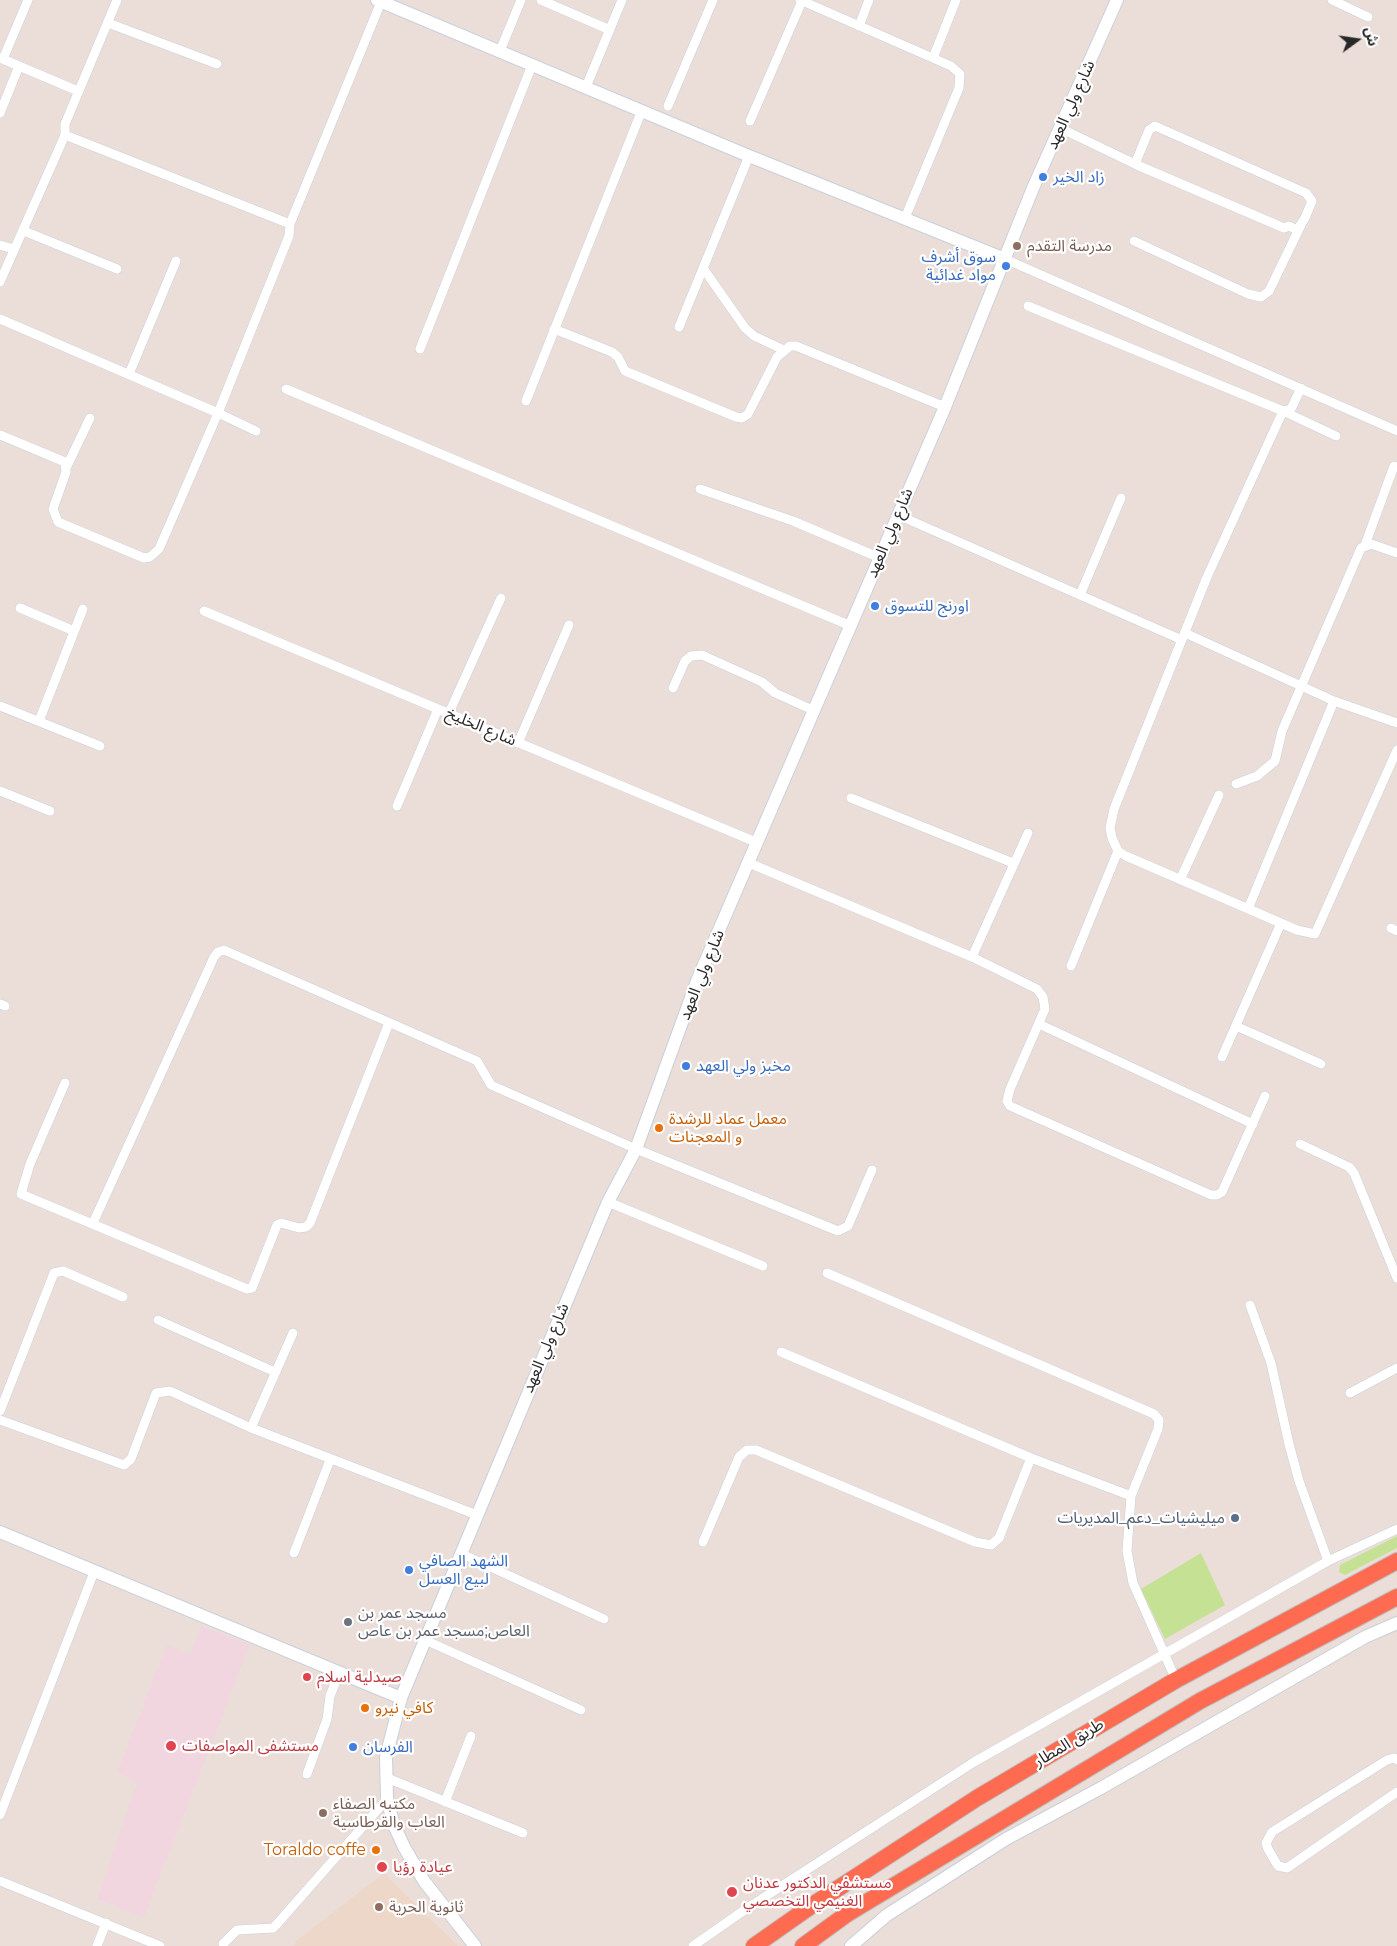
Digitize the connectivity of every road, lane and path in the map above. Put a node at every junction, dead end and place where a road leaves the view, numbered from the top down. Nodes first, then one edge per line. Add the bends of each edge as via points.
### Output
1 (28, 0) edge
2 (117, 0) edge
3 (521, 0) edge
4 (540, 0) edge
5 (622, 0) edge
6 (713, 0) edge
7 (869, 0) edge
8 (956, 0) edge
9 (1117, 0) edge
10 (1332, 0) edge
11 (379, 1) edge
12 (801, 1) edge
13 (1368, 17) dead end
14 (108, 23) junction
15 (859, 26) junction
16 (610, 30) junction
17 (500, 51) junction
18 (932, 58) junction
19 (2, 59) edge
20 (217, 64) dead end
21 (532, 65) junction
22 (19, 66) junction
23 (586, 86) junction
24 (78, 91) junction
25 (668, 106) dead end
26 (642, 110) junction
27 (0, 113) edge
28 (750, 121) dead end
29 (1060, 128) junction
30 (65, 135) junction
31 (749, 156) junction
32 (1135, 164) junction
33 (905, 218) junction
34 (1305, 218) junction
35 (290, 224) junction
36 (24, 231) junction
37 (1134, 241) dead end
38 (0, 244) edge
39 (14, 249) junction
40 (1005, 259) junction
41 (176, 261) dead end
42 (703, 268) junction
43 (117, 269) dead end
44 (0, 282) edge
45 (1028, 306) dead end
46 (0, 319) edge
47 (679, 327) dead end
48 (554, 329) junction
49 (420, 349) dead end
50 (784, 350) junction
51 (129, 374) junction
52 (1301, 388) junction
53 (286, 389) dead end
54 (526, 401) dead end
55 (945, 407) junction
56 (1283, 411) junction
57 (218, 413) junction
58 (90, 418) dead end
59 (256, 431) dead end
60 (1397, 431) edge
61 (0, 435) edge
62 (1336, 436) dead end
63 (67, 466) junction
64 (1394, 466) dead end
65 (700, 489) dead end
66 (1121, 498) dead end
67 (898, 515) junction
68 (1365, 545) junction
69 (1397, 553) edge
70 (880, 558) junction
71 (1080, 595) junction
72 (501, 598) dead end
73 (20, 608) dead end
74 (83, 609) dead end
75 (204, 611) dead end
76 (569, 625) dead end
77 (851, 626) junction
78 (74, 631) junction
79 (1183, 636) junction
80 (1301, 686) junction
81 (673, 688) dead end
82 (1334, 701) junction
83 (0, 706) edge
84 (438, 709) junction
85 (815, 711) junction
86 (449, 714) junction
87 (39, 721) junction
88 (1397, 723) edge
89 (518, 742) junction
90 (100, 746) dead end
91 (1397, 750) edge
92 (1236, 784) dead end
93 (0, 791) edge
94 (1219, 795) dead end
95 (851, 798) dead end
96 (397, 806) dead end
97 (50, 811) dead end
98 (1028, 833) dead end
99 (758, 843) junction
100 (1118, 851) junction
101 (749, 863) junction
102 (1014, 863) junction
103 (1180, 880) junction
104 (1248, 909) junction
105 (1282, 923) junction
106 (972, 957) junction
107 (1071, 966) dead end
108 (389, 1023) junction
109 (1039, 1024) junction
110 (1236, 1026) junction
111 (1222, 1058) dead end
112 (1321, 1064) dead end
113 (65, 1083) dead end
114 (1265, 1096) dead end
115 (1254, 1124) junction
116 (1300, 1144) dead end
117 (636, 1149) junction
118 (872, 1170) dead end
119 (608, 1202) junction
120 (92, 1223) junction
121 (1393, 1255) edge
122 (763, 1266) dead end
123 (827, 1273) dead end
124 (1397, 1278) edge
125 (123, 1297) dead end
126 (1250, 1305) dead end
127 (158, 1320) dead end
128 (293, 1333) dead end
129 (782, 1352) dead end
130 (1397, 1368) edge
131 (276, 1372) junction
132 (1350, 1392) dead end
133 (0, 1411) edge
134 (0, 1420) edge
135 (251, 1428) junction
136 (1031, 1458) junction
137 (330, 1460) junction
138 (1131, 1496) junction
139 (477, 1515) junction
140 (1397, 1529) edge
141 (0, 1532) edge
142 (703, 1542) dead end
143 (294, 1553) dead end
144 (462, 1554) junction
145 (1328, 1561) junction
146 (1397, 1561) edge
147 (94, 1572) junction
148 (1397, 1598) edge
149 (604, 1619) dead end
150 (1397, 1623) edge
151 (426, 1640) junction
152 (1163, 1654) junction
153 (339, 1673) junction
154 (1176, 1680) junction
155 (401, 1698) junction
156 (582, 1710) dead end
157 (471, 1736) dead end
158 (1397, 1760) edge
159 (307, 1774) dead end
160 (387, 1778) junction
161 (1397, 1792) edge
162 (387, 1799) junction
163 (445, 1802) junction
164 (0, 1815) edge
165 (523, 1833) dead end
166 (0, 1881) edge
167 (106, 1923) junction
168 (822, 1932) junction
169 (223, 1944) dead end
170 (97, 1946) edge
171 (160, 1946) edge
172 (475, 1946) edge
173 (693, 1946) edge
174 (754, 1946) edge
175 (803, 1946) edge
176 (808, 1946) edge
177 (851, 1946) edge

1 - 19 street
2 - 14 street
3 - 17 street
4 - 16 street
5 - 16 street
6 - 25 street
7 - 15 street
8 - 18 street
9 - 29 main road, شارع ولي العهد
10 - 13 street
11 - 17 main road
11 - 35 street
12 - 15 street
12 - 28 street
14 - 20 street
14 - 24 street
15 - 18 street
16 - 23 street
17 - 21 main road
18 - 33 street via 957,69 959,88
19 - 22 street
21 - 23 main road
21 - 49 street
22 - 24 street
22 - 27 street
23 - 26 main road
24 - 30 street via 65,124
26 - 31 main road
26 - 48 street
29 - 32 street
29 - 40 main road, شارع ولي العهد
30 - 35 street
30 - 36 street
31 - 33 main road
31 - 42 street
32 - 34 street via 1284,228 1289,226 1297,230
32 - 34 street via 1149,130 1155,126 1306,193 1312,201
33 - 40 main road
34 - 37 street via 1269,290 1261,297 1248,294
35 - 57 street via 291,231 282,255
36 - 39 street
36 - 43 street
38 - 39 street
39 - 44 street
40 - 52 street
40 - 55 main road, شارع ولي العهد
41 - 51 street
42 - 47 street
42 - 50 street via 745,328 754,336
45 - 56 street
46 - 51 street
48 - 50 street via 612,352 625,371 673,393 742,418 748,414
48 - 54 street
50 - 55 street via 796,346
51 - 57 street
52 - 56 street via 1291,409
52 - 60 street
53 - 77 street
55 - 67 main road, شارع ولي العهد
56 - 62 street
56 - 79 street
57 - 59 street
57 - 63 street via 159,549 150,557 144,558 58,522 52,509
58 - 63 street
61 - 63 street via 62,459
64 - 68 street
65 - 70 street via 793,521
66 - 71 street
67 - 70 main road, شارع ولي العهد
67 - 71 street
68 - 69 street
68 - 80 street
70 - 77 main road, شارع ولي العهد
71 - 79 street
72 - 86 street
73 - 78 street
74 - 78 street
75 - 84 street, شارع الخليخ
76 - 89 street
77 - 85 main road, شارع ولي العهد
78 - 87 street
79 - 80 street
79 - 100 street via 1114,809 1110,828
80 - 82 street
80 - 92 street via 1279,739 1275,761 1257,776
81 - 85 street via 685,661 702,655
82 - 88 street
82 - 104 street
83 - 87 street
84 - 86 street, شارع الخليخ
84 - 96 street
85 - 99 main road, شارع ولي العهد
86 - 89 street, شارع الخليخ
87 - 90 street
89 - 99 street, شارع الخليخ
91 - 105 street via 1315,934
93 - 97 street
94 - 103 street
95 - 102 street
98 - 102 street
99 - 101 main road, شارع ولي العهد
100 - 103 street
100 - 107 street
101 - 106 street
101 - 117 main road, شارع ولي العهد via 697,982
102 - 106 street
103 - 104 street
104 - 105 street
105 - 110 street
106 - 109 street via 1037,988 1045,1008
108 - 117 street via 477,1061 491,1085
108 - 120 street via 224,950 218,952
108 - 120 street via 310,1223 299,1228 281,1223 277,1225 252,1288 247,1290
109 - 115 street
109 - 115 street via 1010,1089 1007,1100 1010,1106 1211,1195 1222,1192
110 - 111 street
110 - 112 street
113 - 120 street via 30,1164 21,1194
114 - 115 street
116 - 121 street via 1354,1173
117 - 118 street via 838,1231 848,1226
117 - 119 main road, شارع ولي العهد
119 - 122 street
119 - 139 main road, شارع ولي العهد
121 - 124 street
123 - 138 street via 1154,1414 1159,1420 1158,1429
125 - 133 street via 63,1271 54,1273
126 - 145 street via 1272,1363 1288,1444
127 - 131 street
128 - 131 street
129 - 136 street
130 - 132 street
131 - 135 street
134 - 135 street via 124,1464 131,1459 156,1393 162,1390
135 - 137 street
136 - 138 street
136 - 142 street via 999,1538 991,1545 975,1542 756,1450 747,1450 739,1457
137 - 139 street
137 - 143 street
138 - 152 street via 1129,1566
139 - 144 main road, شارع ولي العهد
140 - 145 street
141 - 147 main road
144 - 149 street
144 - 151 main road, شارع ولي العهد
145 - 152 street
146 - 154 highway, طريق المطار
147 - 153 main road
147 - 164 street
148 - 168 highway, طريق المطار via 1200,1701
150 - 177 main road via 1365,1637 1006,1839 887,1915
151 - 155 main road, شارع ولي العهد
151 - 156 street
152 - 154 street
152 - 173 street via 974,1762
153 - 155 main road
153 - 159 street
154 - 174 highway, طريق المطار via 977,1798
155 - 160 main road, شارع ولي العهد via 386,1757
157 - 163 street
158 - 161 street via 1387,1760 1272,1832 1266,1844 1268,1849 1278,1866 1287,1868
160 - 162 main road, شارع ولي العهد
160 - 163 street
162 - 169 street via 273,1928 237,1930
162 - 172 main road, شارع ولي العهد via 404,1847 420,1874
163 - 165 street
166 - 167 street
167 - 170 street
167 - 171 street
168 - 175 highway, طريق المطار
168 - 176 highway

